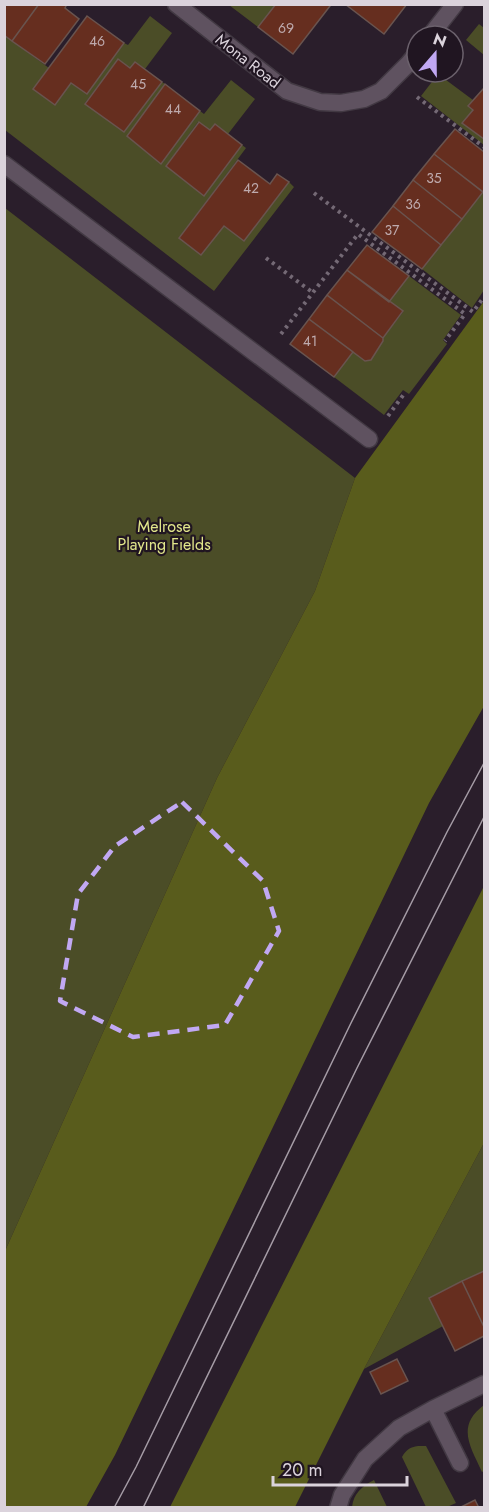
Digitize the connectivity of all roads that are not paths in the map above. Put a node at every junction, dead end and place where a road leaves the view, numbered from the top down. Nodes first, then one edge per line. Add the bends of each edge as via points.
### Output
1 (177, 4) edge
2 (455, 4) edge
3 (439, 24) edge
4 (405, 67) edge
5 (4, 164) edge
6 (369, 439) dead end
7 (484, 1384) edge
8 (433, 1409) junction
9 (460, 1463) dead end
10 (338, 1508) edge

1 - 4 street, Mona Road via 287,91 320,102 364,99 381,91
2 - 3 street
5 - 6 street
7 - 8 street
8 - 9 street
8 - 10 street via 399,1428 365,1459

